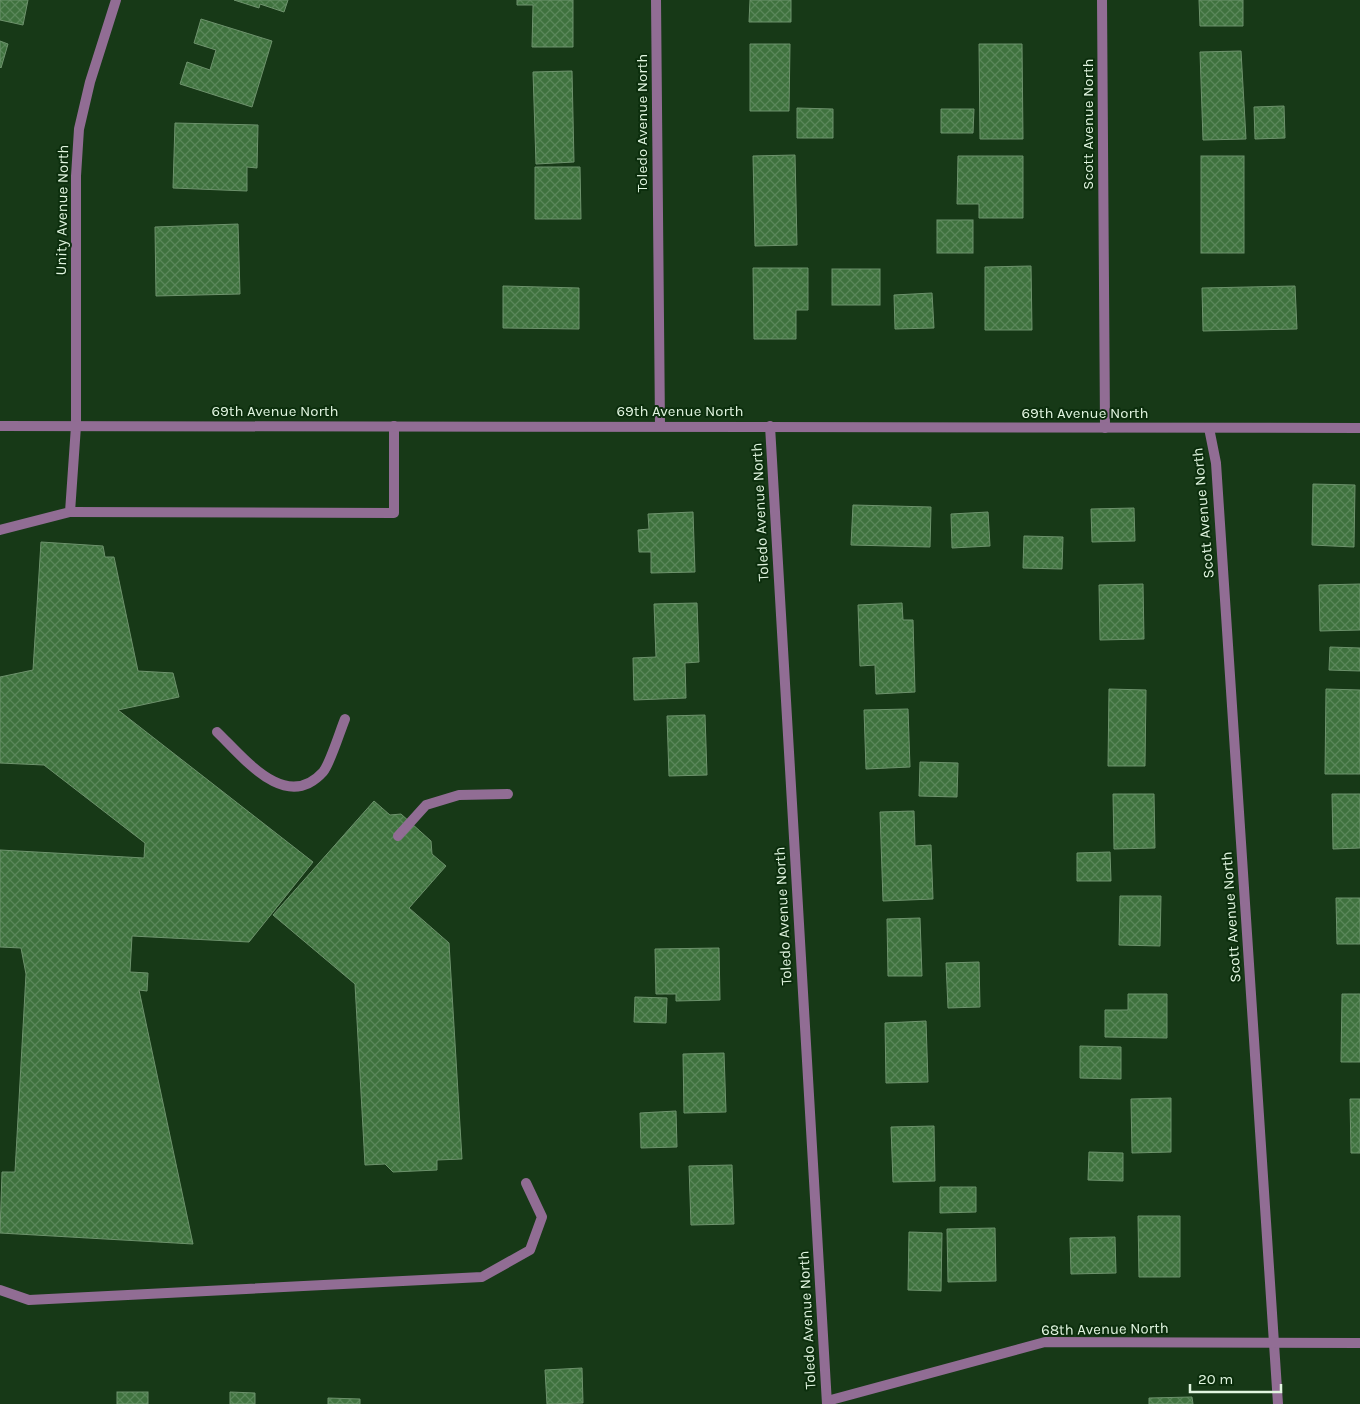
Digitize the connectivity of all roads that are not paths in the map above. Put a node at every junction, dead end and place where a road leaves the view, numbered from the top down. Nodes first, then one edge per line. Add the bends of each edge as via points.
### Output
1 (116, 0) edge
2 (656, 0) edge
3 (1102, 0) edge
4 (0, 426) edge
5 (76, 426) junction
6 (394, 426) junction
7 (660, 426) junction
8 (770, 426) junction
9 (1105, 428) junction
10 (1209, 428) junction
11 (1360, 428) edge
12 (70, 512) junction
13 (0, 530) edge
14 (345, 719) dead end
15 (217, 732) dead end
16 (508, 794) dead end
17 (398, 836) dead end
18 (526, 1183) dead end
19 (0, 1290) edge
20 (1274, 1343) junction
21 (1360, 1343) edge
22 (827, 1402) edge
23 (1278, 1404) edge

1 - 5 street, Unity Avenue North via 79,129 76,176
2 - 7 street, Toledo Avenue North
3 - 9 street, Scott Avenue North
4 - 5 street, 69th Avenue North
5 - 6 street, 69th Avenue North
5 - 12 street, Unity Avenue North
6 - 7 street, 69th Avenue North
6 - 12 street via 394,513
7 - 8 street, 69th Avenue North
8 - 9 street, 69th Avenue North
8 - 22 street, Toledo Avenue North
9 - 10 street, 69th Avenue North
10 - 11 street, 69th Avenue North
10 - 20 street, Scott Avenue North via 1216,463
12 - 13 street
14 - 15 street via 324,771 307,784 288,788 269,780
16 - 17 street via 459,795 426,805
18 - 19 street via 542,1217 530,1250 482,1277 29,1300
20 - 21 street, 68th Avenue North
20 - 22 street, 68th Avenue North via 1045,1342
20 - 23 street, Scott Avenue North

